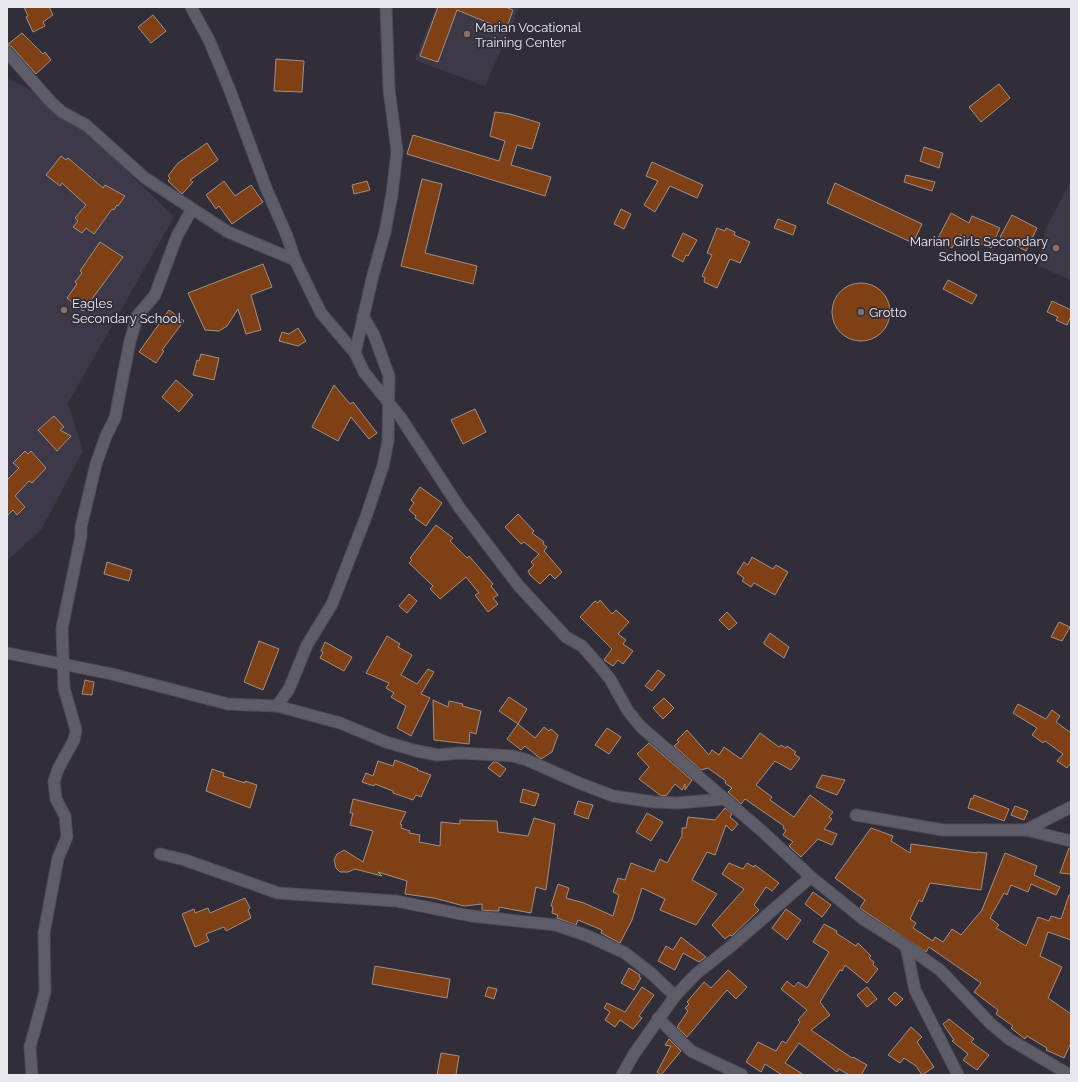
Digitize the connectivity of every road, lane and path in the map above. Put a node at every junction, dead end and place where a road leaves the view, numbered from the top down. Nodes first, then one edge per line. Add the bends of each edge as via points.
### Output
1 (191, 7) edge
2 (386, 7) edge
3 (7, 52) edge
4 (192, 209) junction
5 (295, 260) junction
6 (363, 316) junction
7 (355, 353) junction
8 (390, 403) junction
9 (7, 653) edge
10 (62, 663) junction
11 (277, 706) junction
12 (725, 799) junction
13 (1071, 807) edge
14 (856, 815) dead end
15 (1026, 830) junction
16 (1071, 841) edge
17 (160, 854) dead end
18 (811, 877) junction
19 (906, 946) junction
20 (675, 996) junction
21 (658, 1018) junction
22 (32, 1075) edge
23 (622, 1075) edge
24 (742, 1075) edge
25 (958, 1075) edge
26 (1070, 1075) edge

1 - 5 street via 209,40 229,88
2 - 6 street via 389,89 397,151 388,217
3 - 4 street via 38,89 62,112 86,124 145,178
4 - 5 street via 228,232
4 - 10 street via 177,236 155,295 138,315 130,341 115,418 96,464 81,527 62,628
5 - 7 street via 320,313
6 - 7 street
6 - 8 street via 384,359
7 - 8 street via 364,372
8 - 11 street via 388,441 383,466 363,527 332,604 307,645 288,689
8 - 12 street via 459,507 518,585 561,632 582,646 597,663 641,727
9 - 10 street
10 - 11 street via 228,704
10 - 22 street via 64,688 76,730 74,740 54,782 56,799 65,816 67,837 58,858 44,933 45,992 30,1047
11 - 12 street via 340,723 386,742 417,751 438,755 520,758 613,796 677,803
12 - 18 street
13 - 15 street
14 - 15 street via 943,830
15 - 16 street
17 - 20 street via 185,860 278,893 396,901 471,916 556,925 626,953
18 - 19 street via 863,919
18 - 20 street via 696,974
19 - 25 street via 915,990
19 - 26 street via 940,970 990,1023 1009,1039
20 - 21 street
21 - 23 street
21 - 24 street via 691,1051

